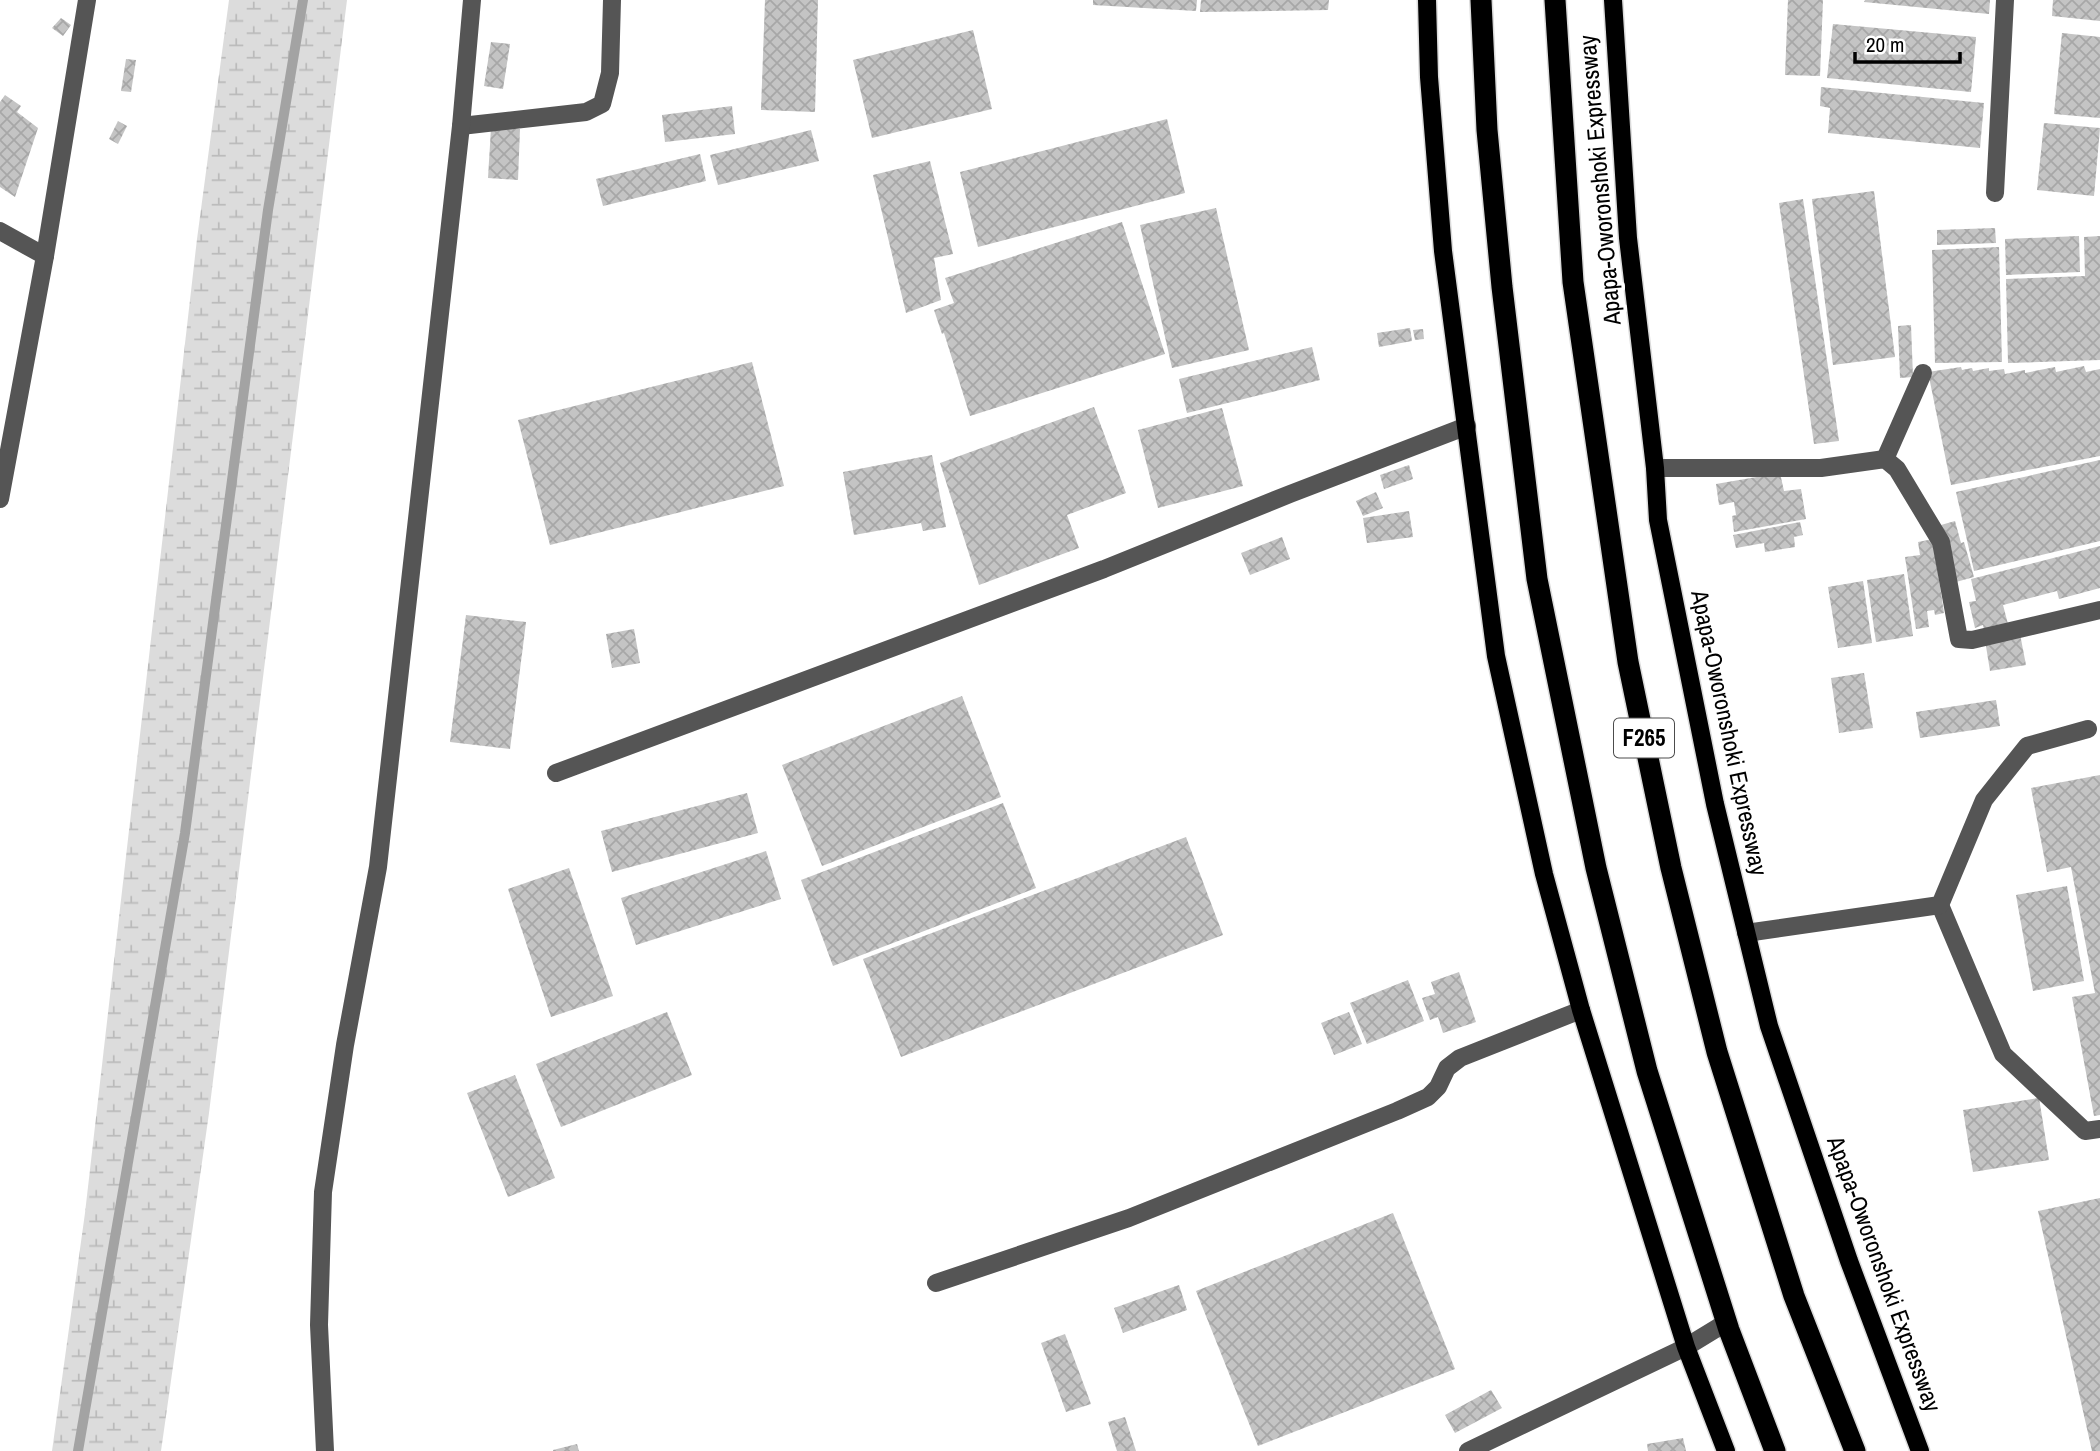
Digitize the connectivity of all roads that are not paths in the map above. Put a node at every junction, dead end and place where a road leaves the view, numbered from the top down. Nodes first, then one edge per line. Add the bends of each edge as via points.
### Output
1 (87, 0) edge
2 (472, 0) edge
3 (612, 0) edge
4 (1427, 0) edge
5 (1480, 0) edge
6 (1555, 0) edge
7 (1613, 0) edge
8 (2005, 0) edge
9 (461, 126) junction
10 (1995, 193) dead end
11 (0, 231) edge
12 (45, 256) junction
13 (1923, 373) dead end
14 (1467, 426) junction
15 (1885, 459) junction
16 (1655, 468) junction
17 (0, 499) edge
18 (2100, 610) edge
19 (2088, 729) dead end
20 (556, 773) dead end
21 (1940, 905) junction
22 (1746, 933) junction
23 (1581, 1010) junction
24 (2100, 1129) edge
25 (936, 1283) dead end
26 (1728, 1326) junction
27 (1686, 1346) junction
28 (325, 1451) edge
29 (1468, 1451) edge
30 (1726, 1451) edge
31 (1775, 1451) edge
32 (1855, 1451) edge
33 (1920, 1451) edge

1 - 12 street
2 - 9 street
3 - 9 street via 610,74 602,104 586,112
4 - 14 main road via 1443,251
5 - 26 highway via 1502,287 1538,579 1596,868 1647,1070
6 - 32 highway, Apapa-Oworonshoki Expressway / F265 via 1573,282 1628,662 1671,868 1717,1052 1794,1296
7 - 16 main road, Apapa-Oworonshoki Expressway via 1628,238
8 - 10 street
9 - 28 street via 378,867 323,1192 318,1325
11 - 12 street
12 - 17 street
13 - 15 street
14 - 20 street via 1104,569
14 - 23 main road via 1496,656
15 - 16 street via 1821,468
15 - 18 street via 1898,469 1941,542 1959,639 1972,640
16 - 22 main road, Apapa-Oworonshoki Expressway via 1658,520
19 - 21 street via 2027,746 1984,800
21 - 22 street
21 - 24 street via 2003,1054 2085,1131
22 - 33 main road, Apapa-Oworonshoki Expressway via 1777,1052
23 - 25 street via 1461,1058 1447,1068 1428,1097 1397,1111 1129,1218
23 - 27 main road
26 - 27 street
26 - 31 highway
27 - 29 street
27 - 30 main road

